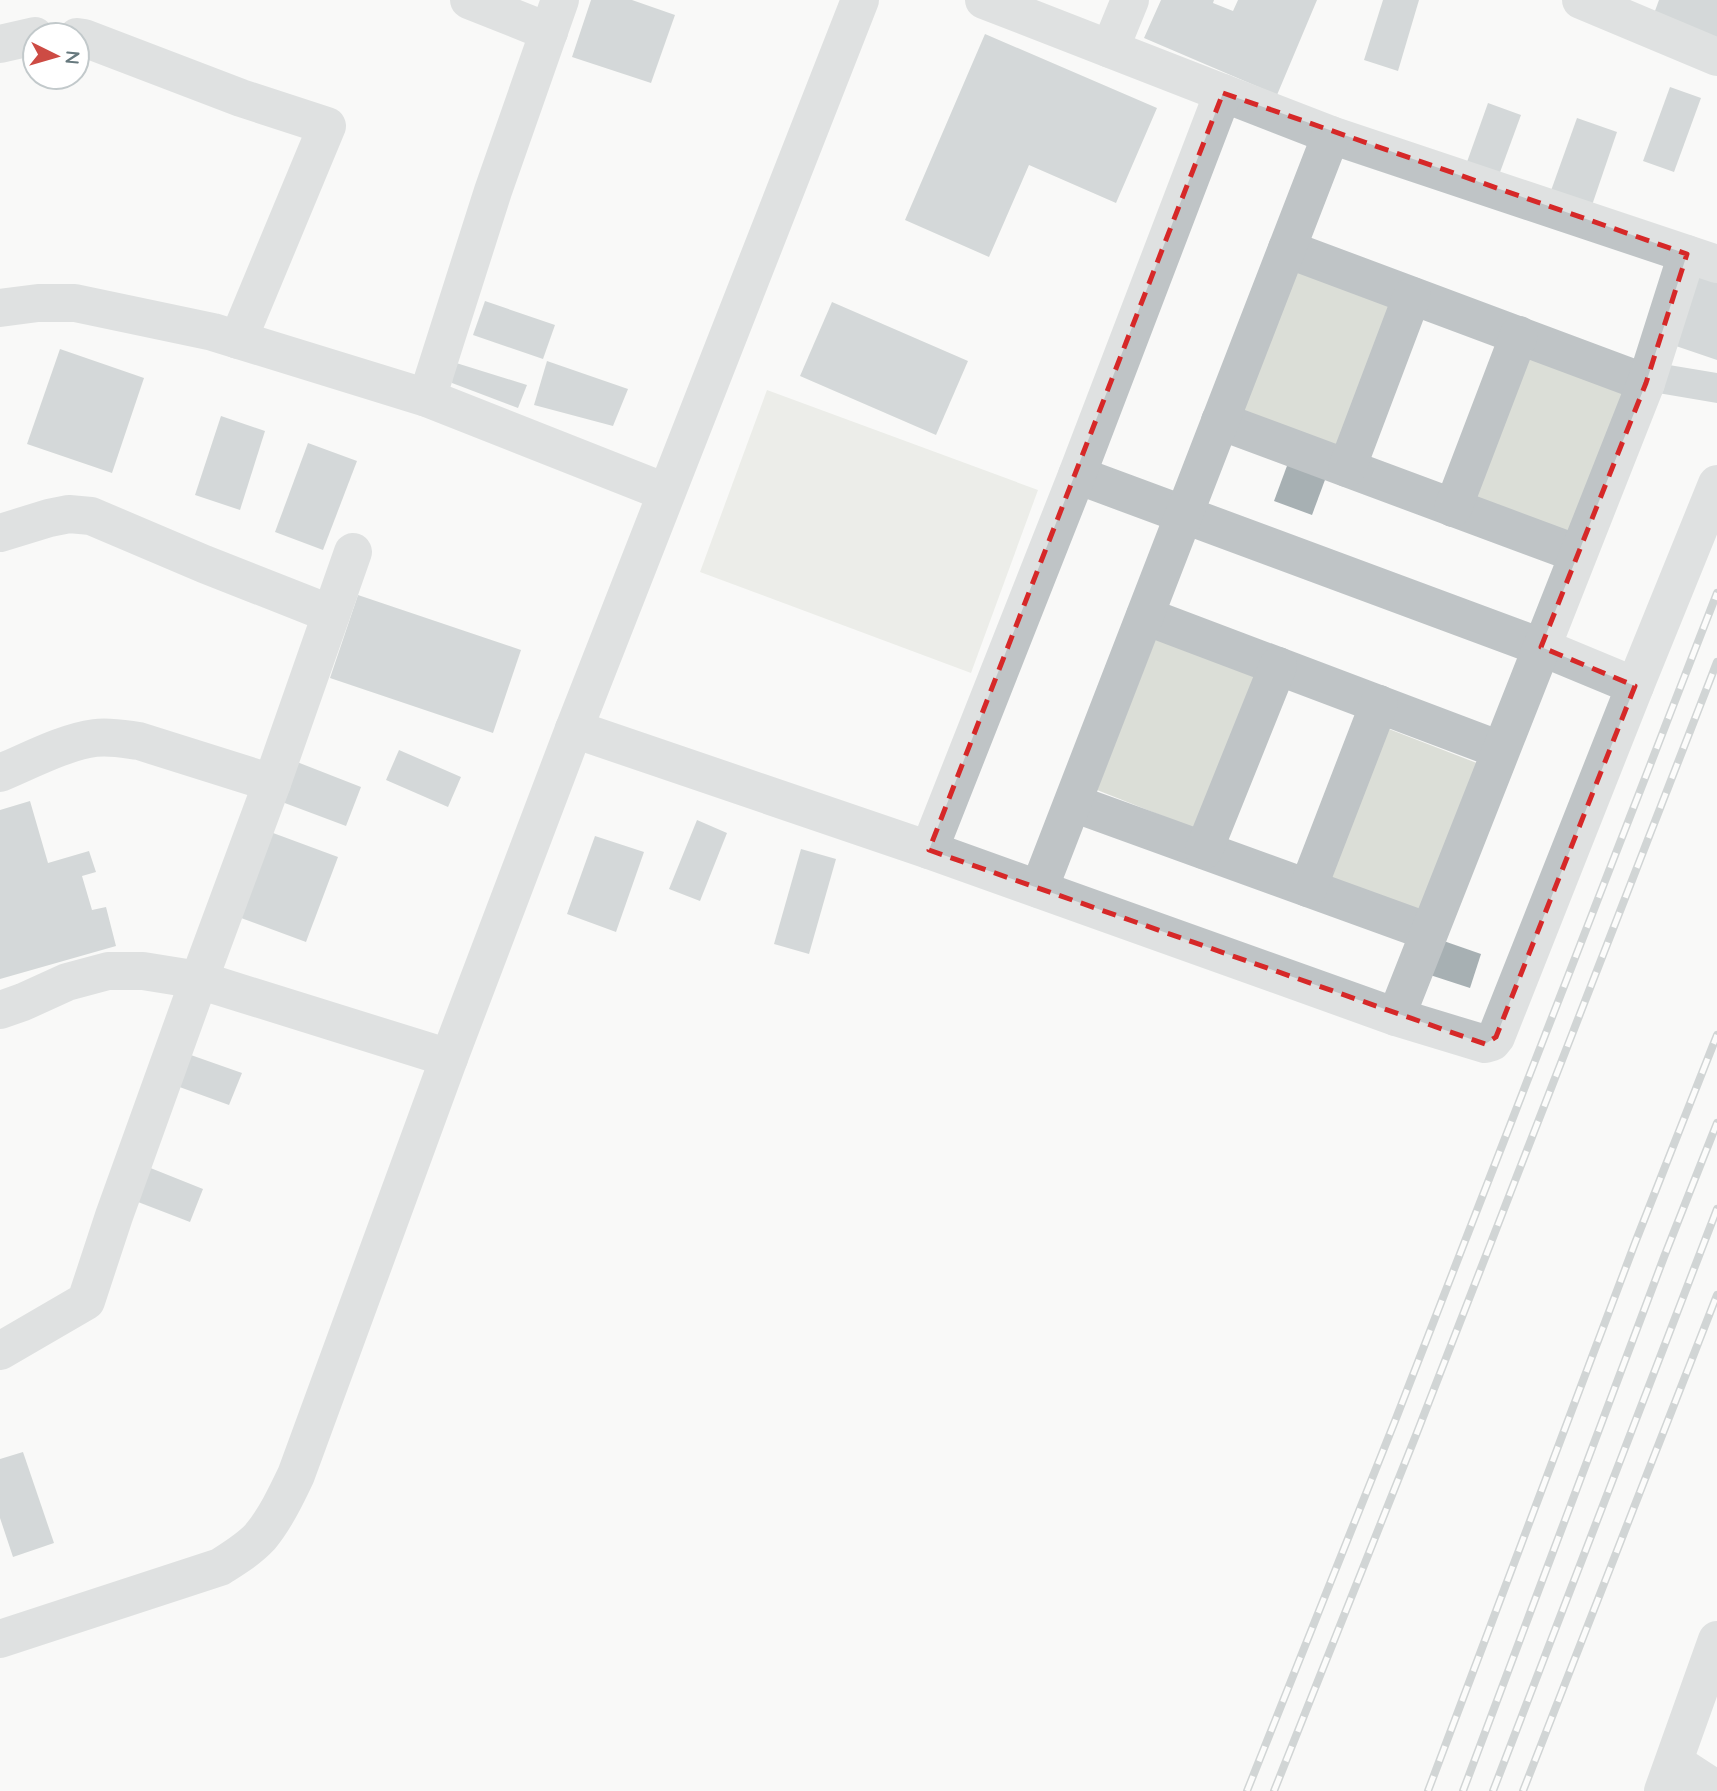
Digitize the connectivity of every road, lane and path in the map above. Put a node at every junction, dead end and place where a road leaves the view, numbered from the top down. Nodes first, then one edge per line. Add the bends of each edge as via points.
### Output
1 (469, 0) edge
2 (860, 0) edge
3 (984, 0) edge
4 (1130, 0) edge
5 (1581, 0) edge
6 (554, 16) edge
7 (21, 39) edge
8 (91, 41) edge
9 (0, 44) edge
10 (1111, 49) junction
11 (1717, 57) edge
12 (1223, 93) junction
13 (1331, 135) junction
14 (1287, 249) junction
15 (1702, 259) edge
16 (1412, 296) junction
17 (0, 308) edge
18 (1519, 335) junction
19 (239, 340) junction
20 (1646, 383) junction
21 (427, 398) junction
22 (1220, 421) junction
23 (1347, 468) junction
24 (1077, 475) junction
25 (1717, 484) edge
26 (665, 492) junction
27 (1453, 508) junction
28 (1184, 515) junction
29 (0, 533) edge
30 (353, 552) dead end
31 (1578, 554) junction
32 (331, 614) junction
33 (1145, 616) junction
34 (1541, 647) junction
35 (1278, 666) junction
36 (1635, 686) junction
37 (1379, 704) junction
38 (574, 730) junction
39 (1500, 750) junction
40 (0, 773) edge
41 (272, 783) junction
42 (1073, 803) junction
43 (929, 850) junction
44 (1205, 850) junction
45 (1308, 888) junction
46 (1039, 889) junction
47 (1429, 932) junction
48 (199, 980) junction
49 (0, 1010) edge
50 (1396, 1017) junction
51 (449, 1058) junction
52 (0, 1351) edge
53 (0, 1639) edge
54 (1717, 1640) edge
55 (1669, 1776) edge
56 (1717, 1790) edge

1 - 6 street
2 - 26 street
3 - 10 street
4 - 10 street
5 - 11 street
6 - 21 street
7 - 9 street
8 - 19 street via 241,99 327,126
10 - 12 street
12 - 13 street
12 - 24 street
13 - 14 street
13 - 15 street
14 - 16 street
14 - 22 street
15 - 20 street
16 - 18 street
16 - 23 street
17 - 19 street via 75,303
18 - 20 street
18 - 27 street
19 - 21 street
20 - 31 street
21 - 26 street
22 - 23 street
22 - 28 street
23 - 27 street
24 - 28 street
24 - 43 street
25 - 36 street
26 - 38 street
27 - 31 street
28 - 33 street
28 - 34 street
29 - 32 street via 50,517 91,516
30 - 32 street
31 - 34 street
32 - 41 street
33 - 35 street
33 - 42 street
34 - 36 street
34 - 39 street
35 - 37 street
35 - 44 street
36 - 50 street via 1494,1040 1480,1044
37 - 39 street
37 - 45 street
38 - 43 street
38 - 51 street
39 - 47 street
40 - 41 street via 76,742 118,737
41 - 48 street
42 - 44 street
42 - 46 street
43 - 46 street
44 - 45 street
45 - 47 street
46 - 50 street
47 - 50 street
48 - 49 street via 144,971 108,971 67,982
48 - 51 street
48 - 52 street via 86,1301
51 - 53 street via 296,1475 259,1538 220,1567
54 - 55 street
55 - 56 street

